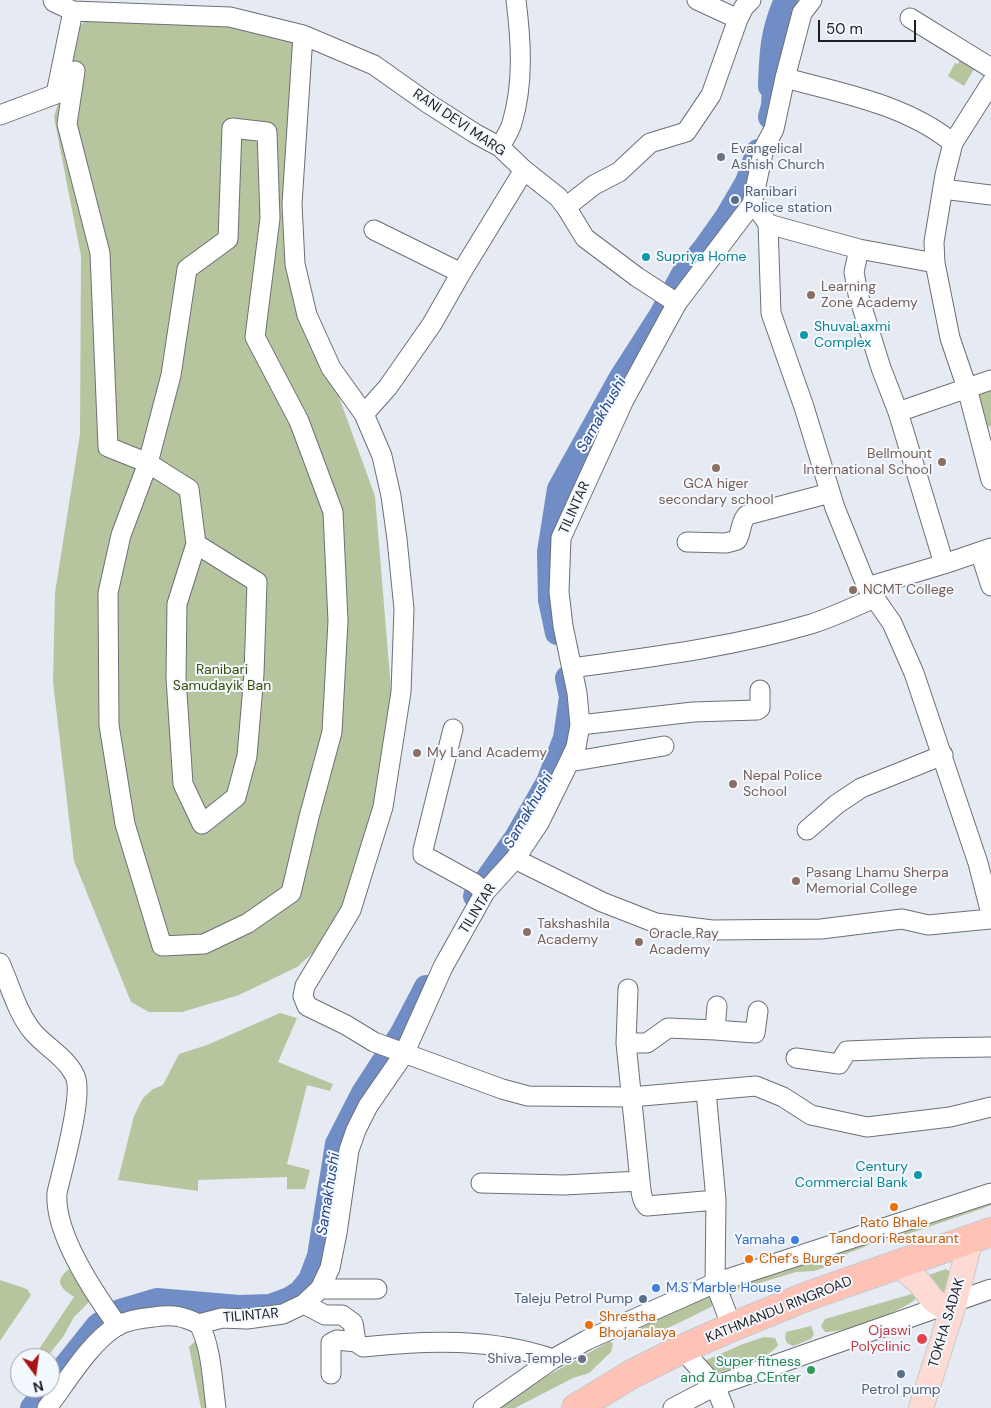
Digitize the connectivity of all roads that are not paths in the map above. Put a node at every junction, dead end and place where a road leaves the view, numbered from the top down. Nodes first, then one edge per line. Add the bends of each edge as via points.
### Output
1 (54, 0) edge
2 (516, 0) edge
3 (698, 0) edge
4 (751, 0) edge
5 (812, 0) edge
6 (181, 8) edge
7 (232, 8) edge
8 (73, 11) junction
9 (910, 18) dead end
10 (738, 19) junction
11 (303, 35) junction
12 (991, 68) edge
13 (75, 71) dead end
14 (784, 78) junction
15 (991, 83) edge
16 (0, 115) edge
17 (953, 143) junction
18 (500, 147) junction
19 (524, 170) junction
20 (943, 189) junction
21 (991, 195) edge
22 (752, 204) junction
23 (566, 206) junction
24 (768, 224) junction
25 (374, 230) dead end
26 (859, 249) junction
27 (935, 263) junction
28 (461, 273) junction
29 (677, 303) junction
30 (991, 380) edge
31 (967, 388) junction
32 (898, 412) junction
33 (364, 414) junction
34 (148, 463) junction
35 (991, 480) edge
36 (830, 493) junction
37 (687, 542) dead end
38 (196, 544) junction
39 (985, 550) edge
40 (944, 564) junction
41 (991, 586) edge
42 (871, 593) junction
43 (572, 668) junction
44 (760, 690) dead end
45 (580, 725) junction
46 (453, 730) dead end
47 (664, 746) dead end
48 (943, 755) junction
49 (570, 762) junction
50 (807, 830) dead end
51 (515, 859) junction
52 (485, 892) junction
53 (991, 914) edge
54 (991, 918) edge
55 (0, 963) edge
56 (628, 989) dead end
57 (717, 1006) dead end
58 (758, 1011) dead end
59 (715, 1030) junction
60 (626, 1043) junction
61 (991, 1047) edge
62 (404, 1054) junction
63 (796, 1058) dead end
64 (706, 1091) junction
65 (631, 1097) junction
66 (991, 1107) edge
67 (640, 1181) junction
68 (481, 1183) dead end
69 (991, 1193) edge
70 (716, 1200) junction
71 (981, 1235) edge
72 (898, 1264) junction
73 (715, 1283) junction
74 (991, 1289) edge
75 (320, 1290) junction
76 (377, 1290) dead end
77 (304, 1304) junction
78 (949, 1306) junction
79 (116, 1323) junction
80 (199, 1324) junction
81 (732, 1327) junction
82 (356, 1342) junction
83 (682, 1349) junction
84 (553, 1359) junction
85 (331, 1374) dead end
86 (714, 1386) junction
87 (47, 1408) edge
88 (216, 1408) edge
89 (483, 1408) edge
90 (576, 1408) edge
91 (673, 1408) edge
92 (724, 1408) edge
93 (921, 1408) edge

1 - 8 street, RANI DEVI MARG
2 - 18 street via 521,38 518,94 512,124
3 - 10 street
4 - 10 street
5 - 14 street via 802,13
6 - 7 street, RANI DEVI MARG
6 - 8 street, RANI DEVI MARG
7 - 11 street, RANI DEVI MARG
8 - 16 street via 56,94
9 - 12 street
10 - 23 street via 711,95 686,132 650,143 619,172 594,185
11 - 18 street, RANI DEVI MARG via 374,65 436,109
11 - 33 street via 292,204 295,264 307,315 331,368
13 - 34 street via 67,124 100,253 108,448
14 - 17 street via 884,106 927,124
14 - 22 street via 778,114 764,148
15 - 17 street
17 - 20 street
18 - 19 street, RANI DEVI MARG
19 - 23 street, RANI DEVI MARG
19 - 28 street
20 - 21 street
20 - 27 street via 934,242
22 - 24 street
22 - 29 street, TILINTAR
23 - 29 street, RANI DEVI MARG via 585,238
24 - 26 street
24 - 36 street via 770,314 804,407
25 - 28 street
26 - 27 street
26 - 32 street via 854,272 858,294
27 - 31 street via 950,338
28 - 33 street via 432,324 388,387
29 - 43 street, TILINTAR via 624,400 561,538 559,592
30 - 31 street
31 - 32 street
31 - 35 street
32 - 40 street
33 - 62 street via 382,456 397,540 404,609 401,692 383,807 351,910 305,986 303,996 307,1006 374,1042
34 - 34 street via 171,375 187,269 228,239 232,128 267,132 270,218 255,337 299,421 333,512 338,621 332,732 308,817 292,893 248,923 204,944 162,946 125,824 109,724 108,593 121,535
34 - 38 street via 188,489
36 - 37 street via 747,515 737,540
36 - 42 street
38 - 38 street via 257,582 247,756 236,797 202,824 184,784 176,678 177,604
39 - 40 street
39 - 41 street
40 - 42 street
42 - 43 street via 814,623 784,632 699,649
42 - 48 street via 892,623 914,673
43 - 45 street, TILINTAR
44 - 45 street via 760,708 757,710 693,712
45 - 49 street, TILINTAR
46 - 52 street via 423,855
47 - 49 street
48 - 50 street via 862,788
48 - 53 street
49 - 51 street, TILINTAR via 539,823
51 - 52 street, TILINTAR
51 - 54 street via 602,902 656,923 712,930 821,929 902,920 928,925
52 - 62 street, TILINTAR via 443,968
55 - 79 street via 25,1020 76,1077 77,1100 56,1206 73,1251 97,1297
56 - 60 street
57 - 59 street
58 - 59 street via 755,1033
59 - 60 street via 668,1028 647,1043
60 - 65 street
61 - 63 street via 847,1051 839,1064
62 - 65 street via 528,1096
62 - 75 street, TILINTAR via 368,1106 356,1130 349,1150 330,1268
64 - 65 street
64 - 66 street via 756,1086 783,1096 811,1115 867,1127 950,1117
64 - 70 street
65 - 67 street
67 - 68 street via 564,1185
67 - 70 street via 642,1199 648,1206
69 - 73 street
70 - 73 street
71 - 72 highway, KATHMANDU RINGROAD
71 - 78 main road, TOKHA SADAK
72 - 78 main road via 919,1282 933,1300
72 - 81 highway, KATHMANDU RINGROAD
73 - 81 street
73 - 84 street via 586,1340
74 - 78 street
75 - 76 street
75 - 77 street, TILINTAR
77 - 80 street, TILINTAR via 283,1314 222,1318
77 - 82 street via 325,1315 342,1315 353,1323
78 - 86 street
78 - 93 main road, TOKHA SADAK
79 - 80 street via 168,1315 184,1317
79 - 87 street
80 - 88 street via 208,1349
81 - 83 highway, KATHMANDU RINGROAD
82 - 84 street via 363,1347 452,1342 493,1344
82 - 85 street via 336,1340 330,1343
83 - 86 street
83 - 90 highway, KATHMANDU RINGROAD
84 - 89 street
86 - 91 street
86 - 92 street

